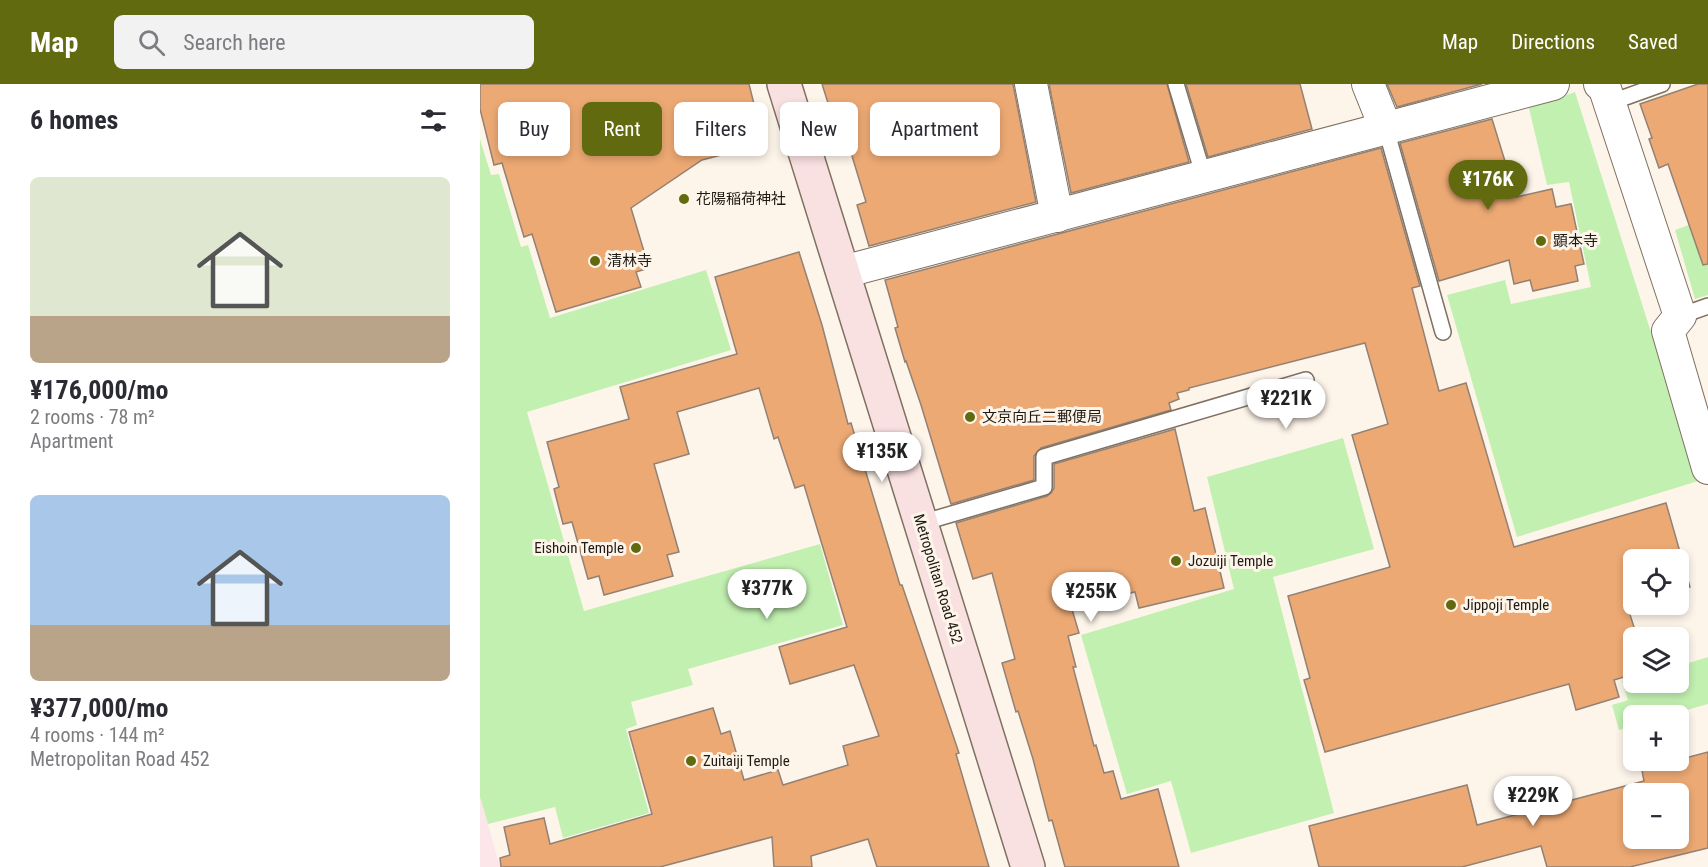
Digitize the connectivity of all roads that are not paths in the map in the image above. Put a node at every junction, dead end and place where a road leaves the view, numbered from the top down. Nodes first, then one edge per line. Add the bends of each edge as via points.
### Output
1 (784, 84) edge
2 (1030, 84) edge
3 (1176, 84) edge
4 (1368, 84) edge
5 (1553, 84) edge
6 (1662, 84) edge
7 (1604, 93) edge
8 (1386, 129) junction
9 (1203, 177) junction
10 (1057, 216) junction
11 (843, 272) junction
12 (1694, 311) edge
13 (1443, 332) dead end
14 (1306, 380) dead end
15 (1708, 468) edge
16 (921, 523) junction
17 (1028, 867) edge

1 - 11 main road, Metropolitan Road 452
2 - 10 street
3 - 9 lane
4 - 8 street
5 - 8 street
6 - 7 lane
7 - 12 street
8 - 9 street
8 - 13 lane
9 - 10 street
10 - 11 street
11 - 16 main road, Metropolitan Road 452
12 - 15 street via 1668,331
14 - 16 lane via 1044,457 1044,487
16 - 17 main road, Metropolitan Road 452

